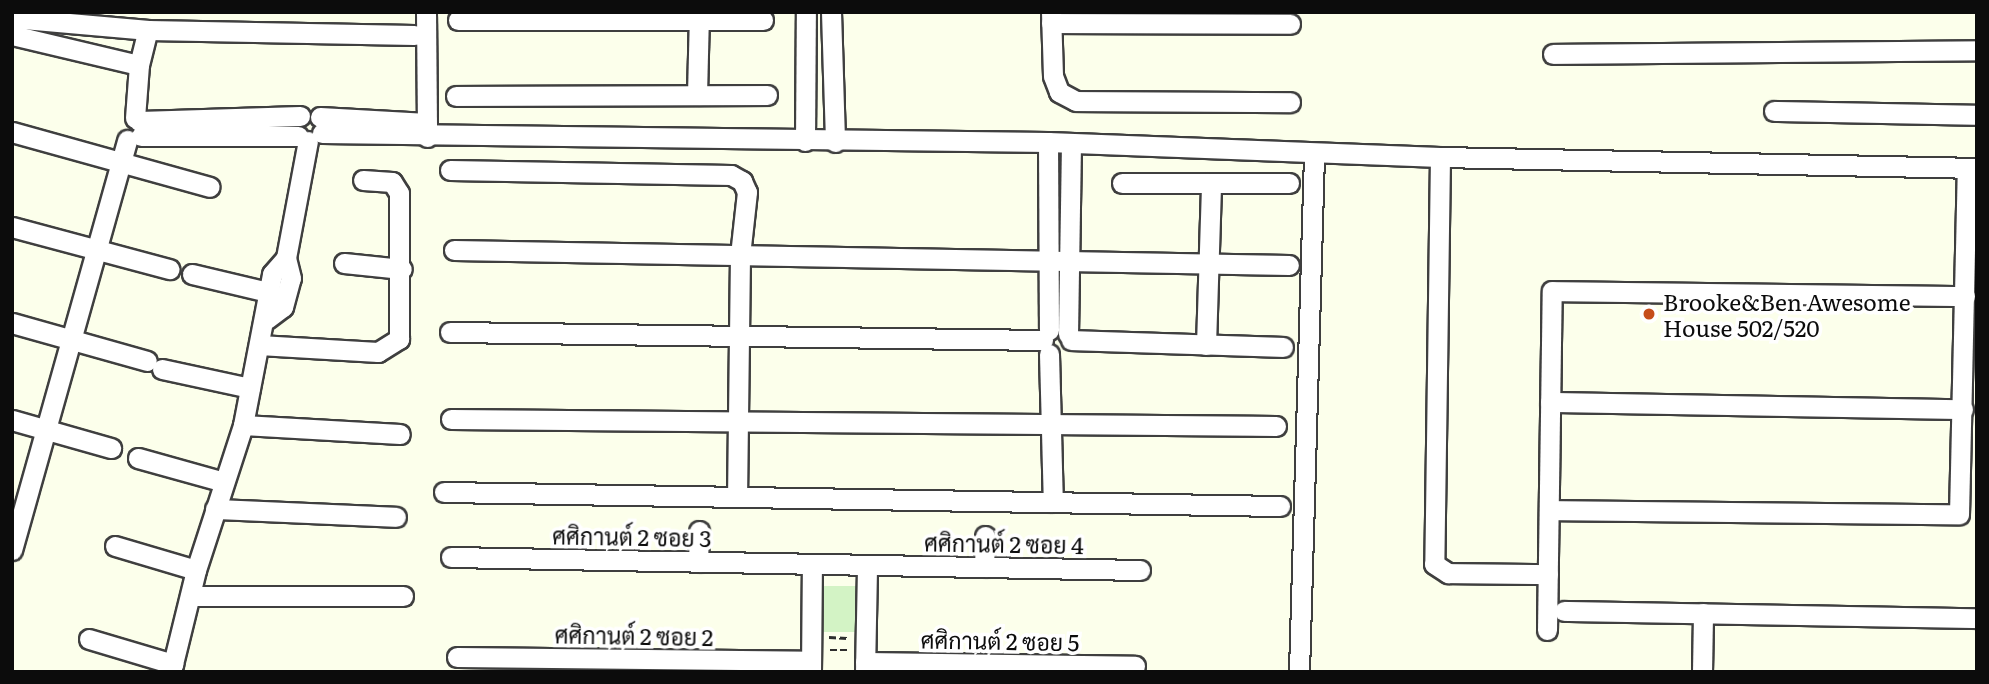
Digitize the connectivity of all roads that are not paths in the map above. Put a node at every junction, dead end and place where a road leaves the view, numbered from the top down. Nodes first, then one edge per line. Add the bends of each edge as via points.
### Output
1 (426, 12) edge
2 (806, 12) edge
3 (831, 12) edge
4 (699, 16) edge
5 (12, 18) edge
6 (1051, 18) edge
7 (458, 20) dead end
8 (763, 20) dead end
9 (1290, 24) dead end
10 (148, 30) junction
11 (12, 35) edge
12 (414, 35) dead end
13 (1977, 50) edge
14 (1553, 54) dead end
15 (139, 65) junction
16 (767, 95) dead end
17 (456, 96) dead end
18 (697, 96) junction
19 (1290, 102) dead end
20 (1774, 111) dead end
21 (1977, 115) edge
22 (136, 129) junction
23 (427, 130) junction
24 (12, 132) edge
25 (312, 132) junction
26 (805, 141) junction
27 (835, 142) junction
28 (1048, 142) junction
29 (1071, 143) junction
30 (1314, 153) junction
31 (1440, 158) junction
32 (122, 161) junction
33 (1972, 168) edge
34 (450, 170) dead end
35 (362, 180) dead end
36 (1122, 183) dead end
37 (1211, 183) junction
38 (1289, 183) dead end
39 (210, 187) dead end
40 (12, 227) edge
41 (94, 249) junction
42 (454, 250) dead end
43 (740, 256) junction
44 (286, 258) junction
45 (1051, 261) junction
46 (1072, 262) junction
47 (344, 263) dead end
48 (1208, 263) junction
49 (1289, 265) dead end
50 (169, 269) dead end
51 (402, 269) junction
52 (192, 274) dead end
53 (268, 292) junction
54 (1965, 296) junction
55 (267, 319) junction
56 (12, 323) edge
57 (450, 332) dead end
58 (738, 336) junction
59 (1070, 337) junction
60 (69, 338) junction
61 (1047, 341) junction
62 (259, 345) junction
63 (1206, 345) junction
64 (1283, 347) dead end
65 (250, 388) junction
66 (1550, 402) junction
67 (1963, 409) junction
68 (451, 419) dead end
69 (12, 420) edge
70 (739, 421) junction
71 (1051, 424) junction
72 (243, 425) junction
73 (1276, 426) dead end
74 (45, 429) junction
75 (400, 434) dead end
76 (111, 448) dead end
77 (138, 458) dead end
78 (224, 482) junction
79 (444, 492) dead end
80 (737, 497) junction
81 (1052, 502) junction
82 (1280, 506) dead end
83 (215, 509) junction
84 (1549, 510) junction
85 (396, 517) dead end
86 (15, 526) edge
87 (699, 531) dead end
88 (985, 536) dead end
89 (116, 546) dead end
90 (12, 550) edge
91 (451, 557) dead end
92 (698, 562) junction
93 (812, 564) junction
94 (867, 565) junction
95 (984, 568) junction
96 (196, 570) junction
97 (1140, 570) dead end
98 (1548, 573) junction
99 (191, 596) junction
100 (404, 596) dead end
101 (1564, 611) dead end
102 (1703, 613) junction
103 (1977, 618) edge
104 (1547, 630) dead end
105 (89, 639) dead end
106 (457, 657) dead end
107 (815, 664) edge
108 (861, 664) edge
109 (1135, 666) dead end
110 (172, 668) edge
111 (1299, 672) edge
112 (1703, 672) edge

1 - 23 street
2 - 26 street
3 - 27 street
4 - 7 street
4 - 8 street
4 - 18 street
5 - 10 street
6 - 9 street
6 - 19 street via 1053,76 1059,92 1076,101
10 - 12 street
10 - 15 street
11 - 15 street
13 - 14 street
15 - 22 street
16 - 18 street
17 - 18 street
20 - 21 street
22 - 25 street
22 - 25 street via 311,113
22 - 32 street
23 - 25 street
23 - 26 street
24 - 32 street
25 - 44 street
26 - 27 street
27 - 28 street
28 - 29 street
28 - 45 street
29 - 30 street
29 - 46 street
30 - 31 street
30 - 111 street
31 - 33 street
31 - 98 street via 1434,564 1448,573
32 - 39 street
32 - 41 street
33 - 54 street
34 - 43 street via 731,175 742,181 747,192
35 - 51 street via 397,186
36 - 37 street
37 - 38 street
37 - 48 street
40 - 41 street
41 - 50 street
41 - 60 street
42 - 43 street
43 - 45 street
43 - 58 street
44 - 53 street via 272,274
44 - 55 street via 291,278 283,307
45 - 46 street
45 - 61 street
46 - 48 street
46 - 59 street
47 - 51 street
48 - 49 street
48 - 63 street
51 - 62 street via 399,340 388,349
52 - 53 street
53 - 55 street
54 - 66 street via 1558,289 1551,296
54 - 67 street
55 - 62 street
56 - 60 street
57 - 58 street
58 - 61 street
58 - 70 street
59 - 61 street via 1065,354
59 - 63 street
60 - 65 street
60 - 74 street
61 - 71 street
62 - 65 street
63 - 64 street
65 - 72 street
66 - 67 street
66 - 84 street
67 - 84 street via 1962,506 1952,517
68 - 70 street
69 - 74 street
70 - 71 street
70 - 80 street
71 - 73 street
71 - 81 street
72 - 75 street
72 - 78 street
74 - 76 street
74 - 86 street
77 - 78 street
78 - 83 street
79 - 80 street
80 - 81 street
81 - 82 street
83 - 85 street
83 - 96 street
84 - 98 street
86 - 90 street
87 - 92 street
88 - 95 street
89 - 96 street
91 - 92 street, ศศิกานต์ 2 ซอย 3
92 - 93 street, ศศิกานต์ 2 ซอย 3
93 - 94 street, ศศิกานต์ 2 ซอย 3
93 - 107 street
94 - 95 street, ศศิกานต์ 2 ซอย 4
94 - 108 street
95 - 97 street, ศศิกานต์ 2 ซอย 4
96 - 99 street
98 - 104 street
99 - 100 street
99 - 110 street
101 - 102 street
102 - 103 street
102 - 112 street
105 - 110 street
106 - 107 street, ศศิกานต์ 2 ซอย 2
108 - 109 street, ศศิกานต์ 2 ซอย 5

